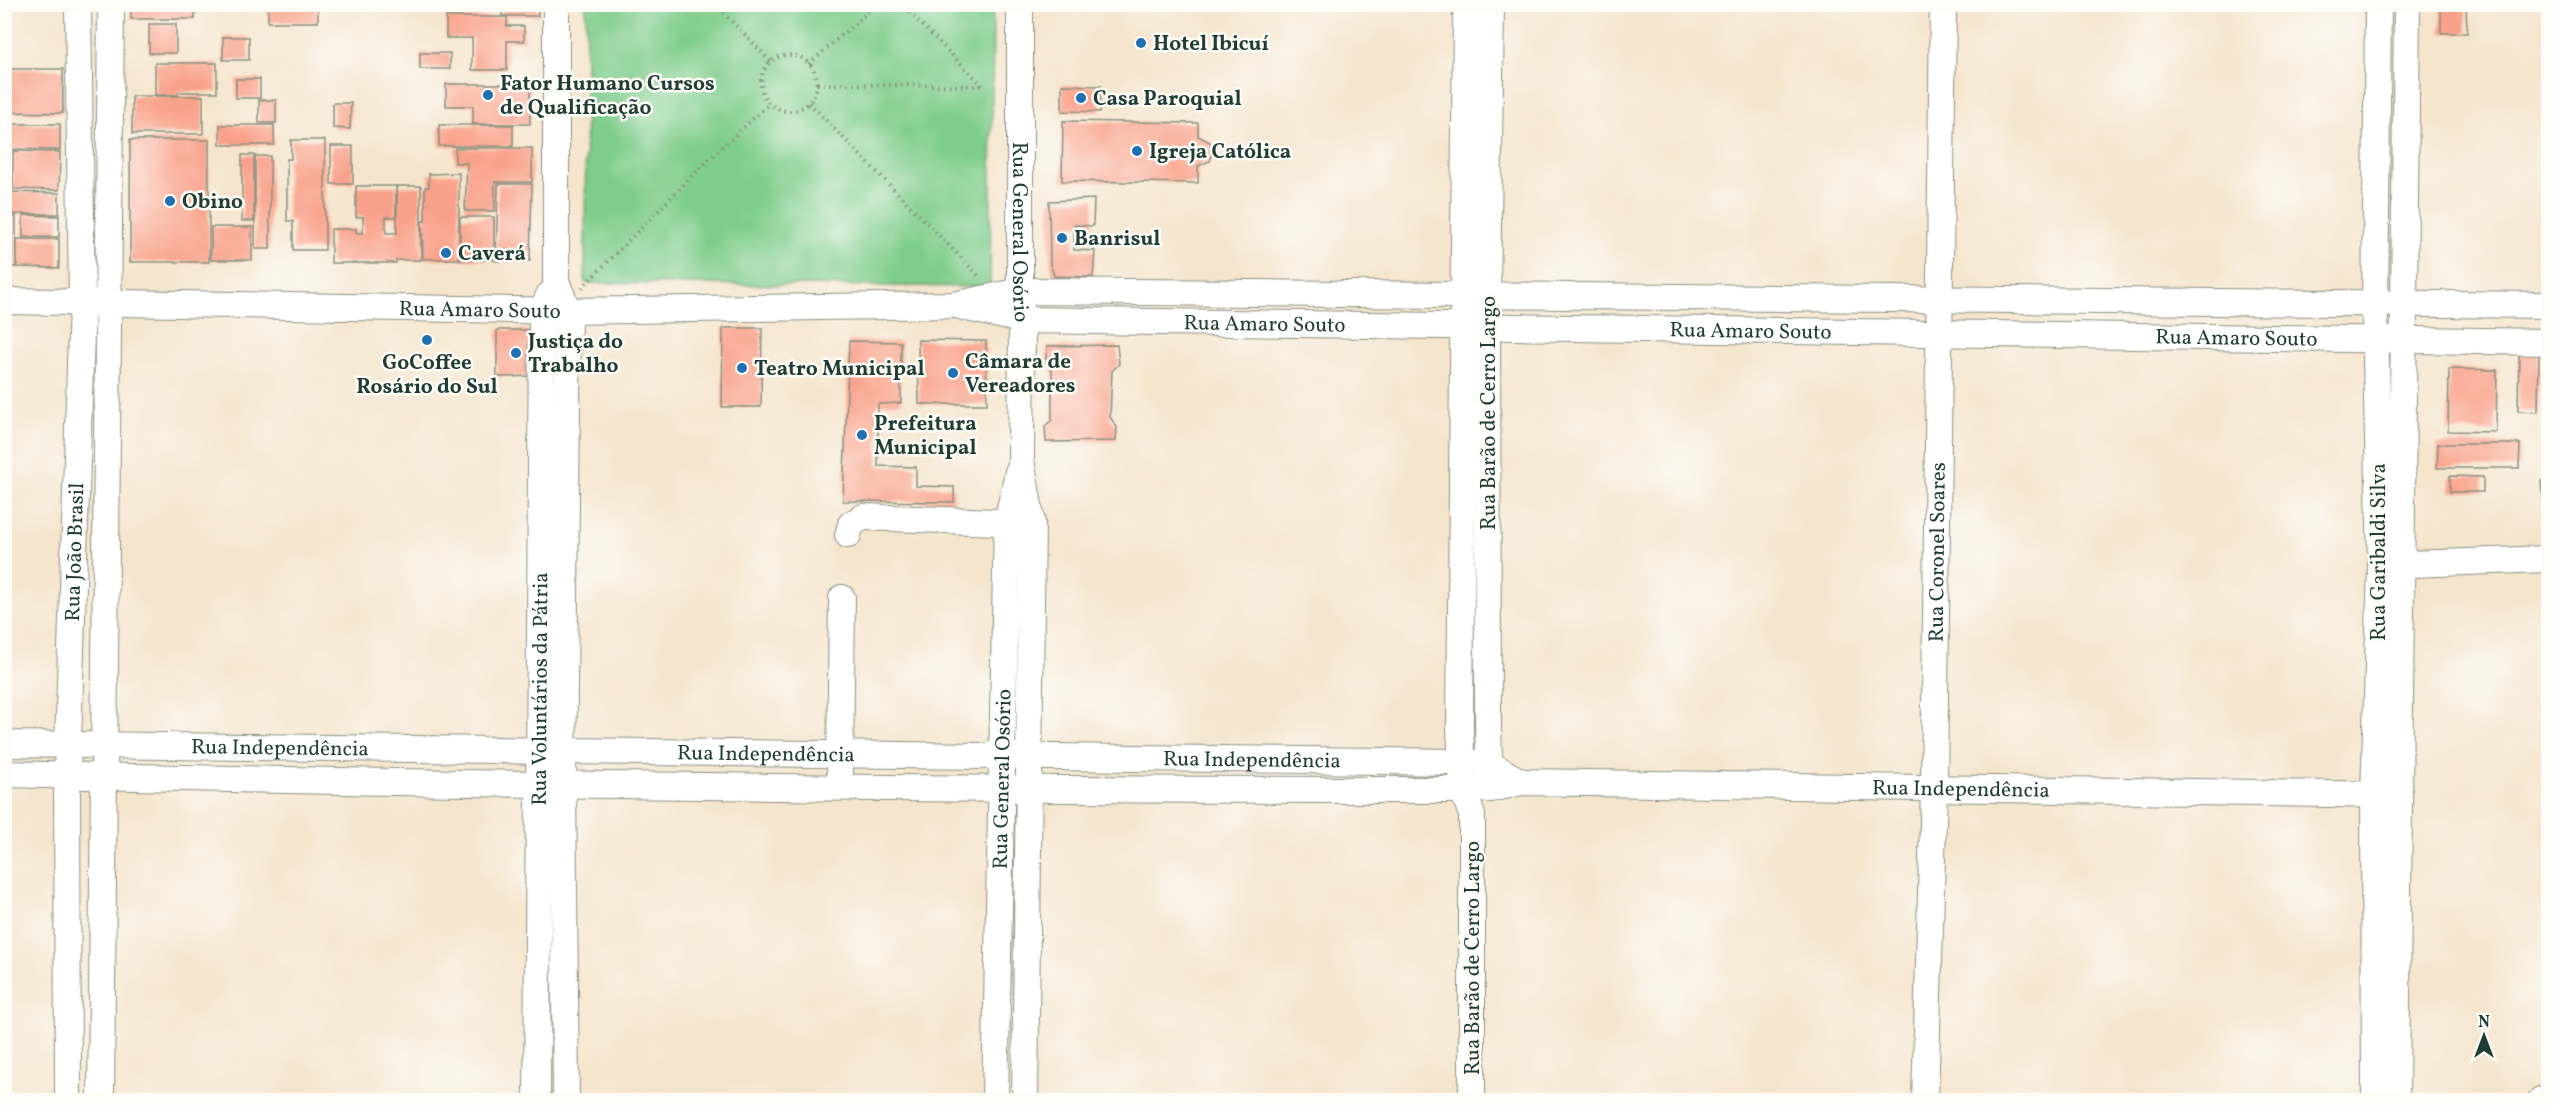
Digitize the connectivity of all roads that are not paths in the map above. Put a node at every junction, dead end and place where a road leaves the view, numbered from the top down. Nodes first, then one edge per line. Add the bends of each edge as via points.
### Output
1 (78, 4) edge
2 (111, 4) edge
3 (556, 4) edge
4 (1020, 4) edge
5 (1943, 4) edge
6 (2378, 4) edge
7 (2407, 4) edge
8 (1478, 10) edge
9 (556, 281) junction
10 (1020, 291) junction
11 (1475, 296) junction
12 (1940, 300) junction
13 (4, 301) edge
14 (82, 303) junction
15 (110, 304) junction
16 (2375, 304) junction
17 (2404, 304) junction
18 (954, 305) junction
19 (2548, 305) edge
20 (542, 311) junction
21 (568, 311) junction
22 (1022, 320) junction
23 (1476, 326) junction
24 (1938, 334) junction
25 (2376, 339) junction
26 (2404, 339) junction
27 (2548, 342) edge
28 (1488, 470) junction
29 (1463, 471) junction
30 (540, 473) junction
31 (566, 473) junction
32 (1020, 523) junction
33 (848, 535) dead end
34 (2548, 559) edge
35 (2391, 565) junction
36 (842, 598) dead end
37 (1461, 683) junction
38 (1488, 683) junction
39 (4, 744) edge
40 (68, 745) junction
41 (103, 746) junction
42 (386, 749) junction
43 (538, 751) junction
44 (564, 751) junction
45 (841, 754) junction
46 (1002, 756) junction
47 (1029, 757) junction
48 (1183, 758) junction
49 (1462, 762) junction
50 (1490, 764) junction
51 (4, 774) edge
52 (67, 776) junction
53 (102, 776) junction
54 (384, 782) junction
55 (1521, 782) junction
56 (563, 784) junction
57 (538, 785) junction
58 (840, 787) junction
59 (1934, 788) junction
60 (1002, 789) junction
61 (1491, 789) junction
62 (1029, 790) junction
63 (1183, 790) junction
64 (1463, 790) junction
65 (2387, 795) junction
66 (1472, 815) junction
67 (68, 924) junction
68 (102, 924) junction
69 (2386, 1040) junction
70 (538, 1065) junction
71 (565, 1065) junction
72 (1025, 1073) junction
73 (996, 1088) edge
74 (2548, 1098) edge
75 (68, 1101) edge
76 (101, 1101) edge
77 (537, 1101) edge
78 (566, 1101) edge
79 (1025, 1101) edge
80 (1472, 1101) edge
81 (1924, 1101) edge
82 (2375, 1101) edge
83 (2396, 1101) edge
84 (2541, 1101) edge

1 - 14 street, Rua João Brasil
2 - 15 street, Rua João Brasil
3 - 9 street, Rua Voluntários da Pátria
4 - 10 street, Rua General Osório
5 - 12 street, Rua Coronel Soares
6 - 16 street, Rua Garibaldi Silva
7 - 17 street, Rua Garibaldi Silva
8 - 11 street, Rua Barão de Cerro Largo
9 - 20 street, Rua Voluntários da Pátria
9 - 21 street, Rua Voluntários da Pátria
10 - 11 street, Rua Amaro Souto
10 - 18 street, Rua Amaro Souto
10 - 22 street, Rua General Osório
11 - 12 street, Rua Amaro Souto
11 - 23 street, Rua Barão de Cerro Largo
12 - 16 street, Rua Amaro Souto
12 - 24 street, Rua Coronel Soares
13 - 14 street, Rua Amaro Souto
14 - 15 street, Rua Amaro Souto
14 - 40 street, Rua João Brasil
15 - 20 street, Rua Amaro Souto
15 - 41 street, Rua João Brasil
16 - 17 street, Rua Amaro Souto
16 - 25 street, Rua Garibaldi Silva
17 - 19 street, Rua Amaro Souto
17 - 26 street, Rua Garibaldi Silva
18 - 21 street, Rua Amaro Souto
18 - 22 street, Rua Amaro Souto
20 - 21 street, Rua Amaro Souto
20 - 30 street, Rua Voluntários da Pátria
21 - 31 street, Rua Voluntários da Pátria
22 - 23 street, Rua Amaro Souto
22 - 32 street, Rua General Osório
23 - 24 street, Rua Amaro Souto
23 - 28 street, Rua Barão de Cerro Largo
23 - 29 street, Rua Barão de Cerro Largo
24 - 25 street, Rua Amaro Souto
24 - 59 street, Rua Coronel Soares
25 - 26 street, Rua Amaro Souto
25 - 35 street, Rua Garibaldi Silva
26 - 27 street, Rua Amaro Souto
26 - 35 street, Rua Garibaldi Silva
28 - 29 street
28 - 38 street, Rua Barão de Cerro Largo
29 - 37 street, Rua Barão de Cerro Largo
30 - 31 street
30 - 43 street, Rua Voluntários da Pátria
31 - 44 street, Rua Voluntários da Pátria
32 - 33 street via 863,517 851,524
32 - 46 street, Rua General Osório
32 - 47 street, Rua General Osório
34 - 35 street
35 - 65 street, Rua Garibaldi Silva
36 - 45 street
37 - 38 street
37 - 49 street, Rua Barão de Cerro Largo
38 - 50 street, Rua Barão de Cerro Largo
39 - 40 street, Rua Independência
40 - 41 street, Rua Independência
40 - 52 street, Rua João Brasil
41 - 42 street, Rua Independência
41 - 53 street, Rua João Brasil
42 - 43 street, Rua Independência
42 - 54 street
43 - 44 street, Rua Independência
43 - 57 street, Rua Voluntários da Pátria
44 - 45 street, Rua Independência
44 - 56 street, Rua Voluntários da Pátria
45 - 46 street, Rua Independência
45 - 58 street
46 - 47 street, Rua Independência
46 - 60 street, Rua General Osório
47 - 48 street, Rua Independência
47 - 62 street, Rua General Osório
48 - 49 street, Rua Independência
48 - 63 street
49 - 50 street, Rua Independência
49 - 64 street, Rua Barão de Cerro Largo
50 - 55 street, Rua Independência
50 - 61 street, Rua Barão de Cerro Largo
51 - 52 street, Rua Independência
52 - 53 street, Rua Independência
52 - 67 street, Rua João Brasil
53 - 54 street, Rua Independência
53 - 68 street, Rua João Brasil
54 - 57 street, Rua Independência
55 - 59 street, Rua Independência
55 - 61 street, Rua Independência
56 - 57 street, Rua Independência
56 - 58 street, Rua Independência
56 - 71 street, Rua Voluntários da Pátria
57 - 70 street, Rua Voluntários da Pátria
58 - 60 street, Rua Independência
59 - 65 street, Rua Independência
59 - 81 street, Rua Coronel Soares
60 - 62 street, Rua Independência
60 - 73 street, Rua General Osório
61 - 64 street, Rua Independência
61 - 66 street, Rua Barão de Cerro Largo
62 - 63 street, Rua Independência
62 - 72 street, Rua General Osório
63 - 64 street, Rua Independência
64 - 66 street, Rua Barão de Cerro Largo
65 - 69 street, Rua Garibaldi Silva
66 - 80 street, Rua Barão de Cerro Largo
67 - 68 street
67 - 75 street, Rua João Brasil
68 - 76 street, Rua João Brasil
69 - 82 street, Rua Garibaldi Silva
69 - 83 street, Rua Garibaldi Silva
70 - 71 street
70 - 77 street, Rua Voluntários da Pátria
71 - 78 street, Rua Voluntários da Pátria
72 - 73 street
72 - 79 street, Rua General Osório
74 - 84 street

